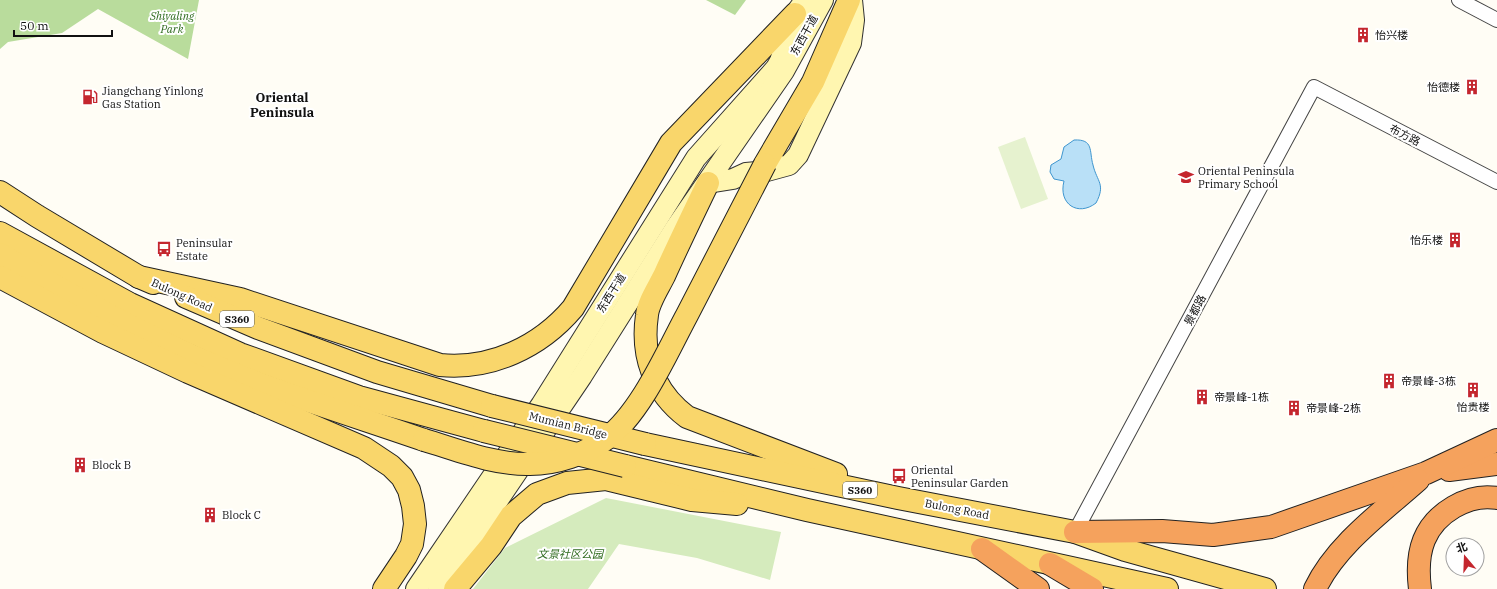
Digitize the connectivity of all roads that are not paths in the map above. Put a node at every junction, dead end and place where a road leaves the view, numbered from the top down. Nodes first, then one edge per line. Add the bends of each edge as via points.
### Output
1 (823, 0) edge
2 (850, 0) edge
3 (1459, 0) edge
4 (800, 7) edge
5 (1497, 20) edge
6 (754, 55) junction
7 (842, 62) junction
8 (780, 69) junction
9 (813, 82) junction
10 (1314, 87) joint
11 (1497, 182) edge
12 (708, 183) junction
13 (0, 192) edge
14 (0, 239) edge
15 (0, 277) edge
16 (139, 277) junction
17 (492, 406) joint
18 (1497, 440) edge
19 (645, 444) joint
20 (1497, 464) edge
21 (1426, 473) junction
22 (898, 498) junction
23 (1497, 498) edge
24 (806, 510) junction
25 (1075, 532) junction
26 (982, 550) junction
27 (1050, 564) junction
28 (384, 589) edge
29 (416, 589) edge
30 (438, 589) edge
31 (455, 589) edge
32 (1038, 589) edge
33 (1092, 589) edge
34 (1167, 589) edge
35 (1265, 589) edge
36 (1315, 589) edge
37 (1420, 589) edge

1 - 8 main road, 东西干道
2 - 7 main road via 854,20 851,43
2 - 9 main road
3 - 5 street
4 - 6 main road
4 - 8 main road, 东西干道 via 780,61
6 - 8 main road
6 - 16 main road via 671,143 583,293 563,320 544,336 508,356 464,366 440,365 240,299
7 - 9 main road
7 - 12 main road via 798,155 789,165
8 - 12 main road, 东西干道
8 - 29 main road, 东西干道 via 696,158 541,406
9 - 14 main road, bridge via 765,164 654,378 626,419 608,438 585,452 557,461 530,464 486,459 257,382 188,354 83,301
10 - 11 street, 布方路
10 - 25 street, 景都路
12 - 22 main road via 647,314 649,366 663,394 686,418
12 - 30 main road, 东西干道 via 674,230 578,382
13 - 16 main road, Bulong Road / S360
14 - 24 main road, S360, bridge via 130,304 240,354 359,397 484,431
15 - 28 main road via 103,332 188,372 364,448 391,466 402,477 409,490 415,529 406,556
16 - 17 main road, Bulong Road / S360 via 258,328 377,372
17 - 19 main road, Mumian Bridge / S360, bridge
18 - 21 highway
19 - 22 main road, Bulong Road / S360
20 - 21 highway
21 - 25 highway via 1271,526 1213,535 1162,531
21 - 36 highway via 1344,548
22 - 25 main road, Bulong Road / S360
23 - 37 highway via 1488,497 1465,502 1446,511 1424,540 1419,562
24 - 26 main road, S360
24 - 31 main road via 692,500 606,479 567,483 537,494 511,516 491,546
25 - 35 main road, Bulong Road / S360 via 1126,550
26 - 27 main road, S360
26 - 32 highway
27 - 33 highway
27 - 34 main road, S360

